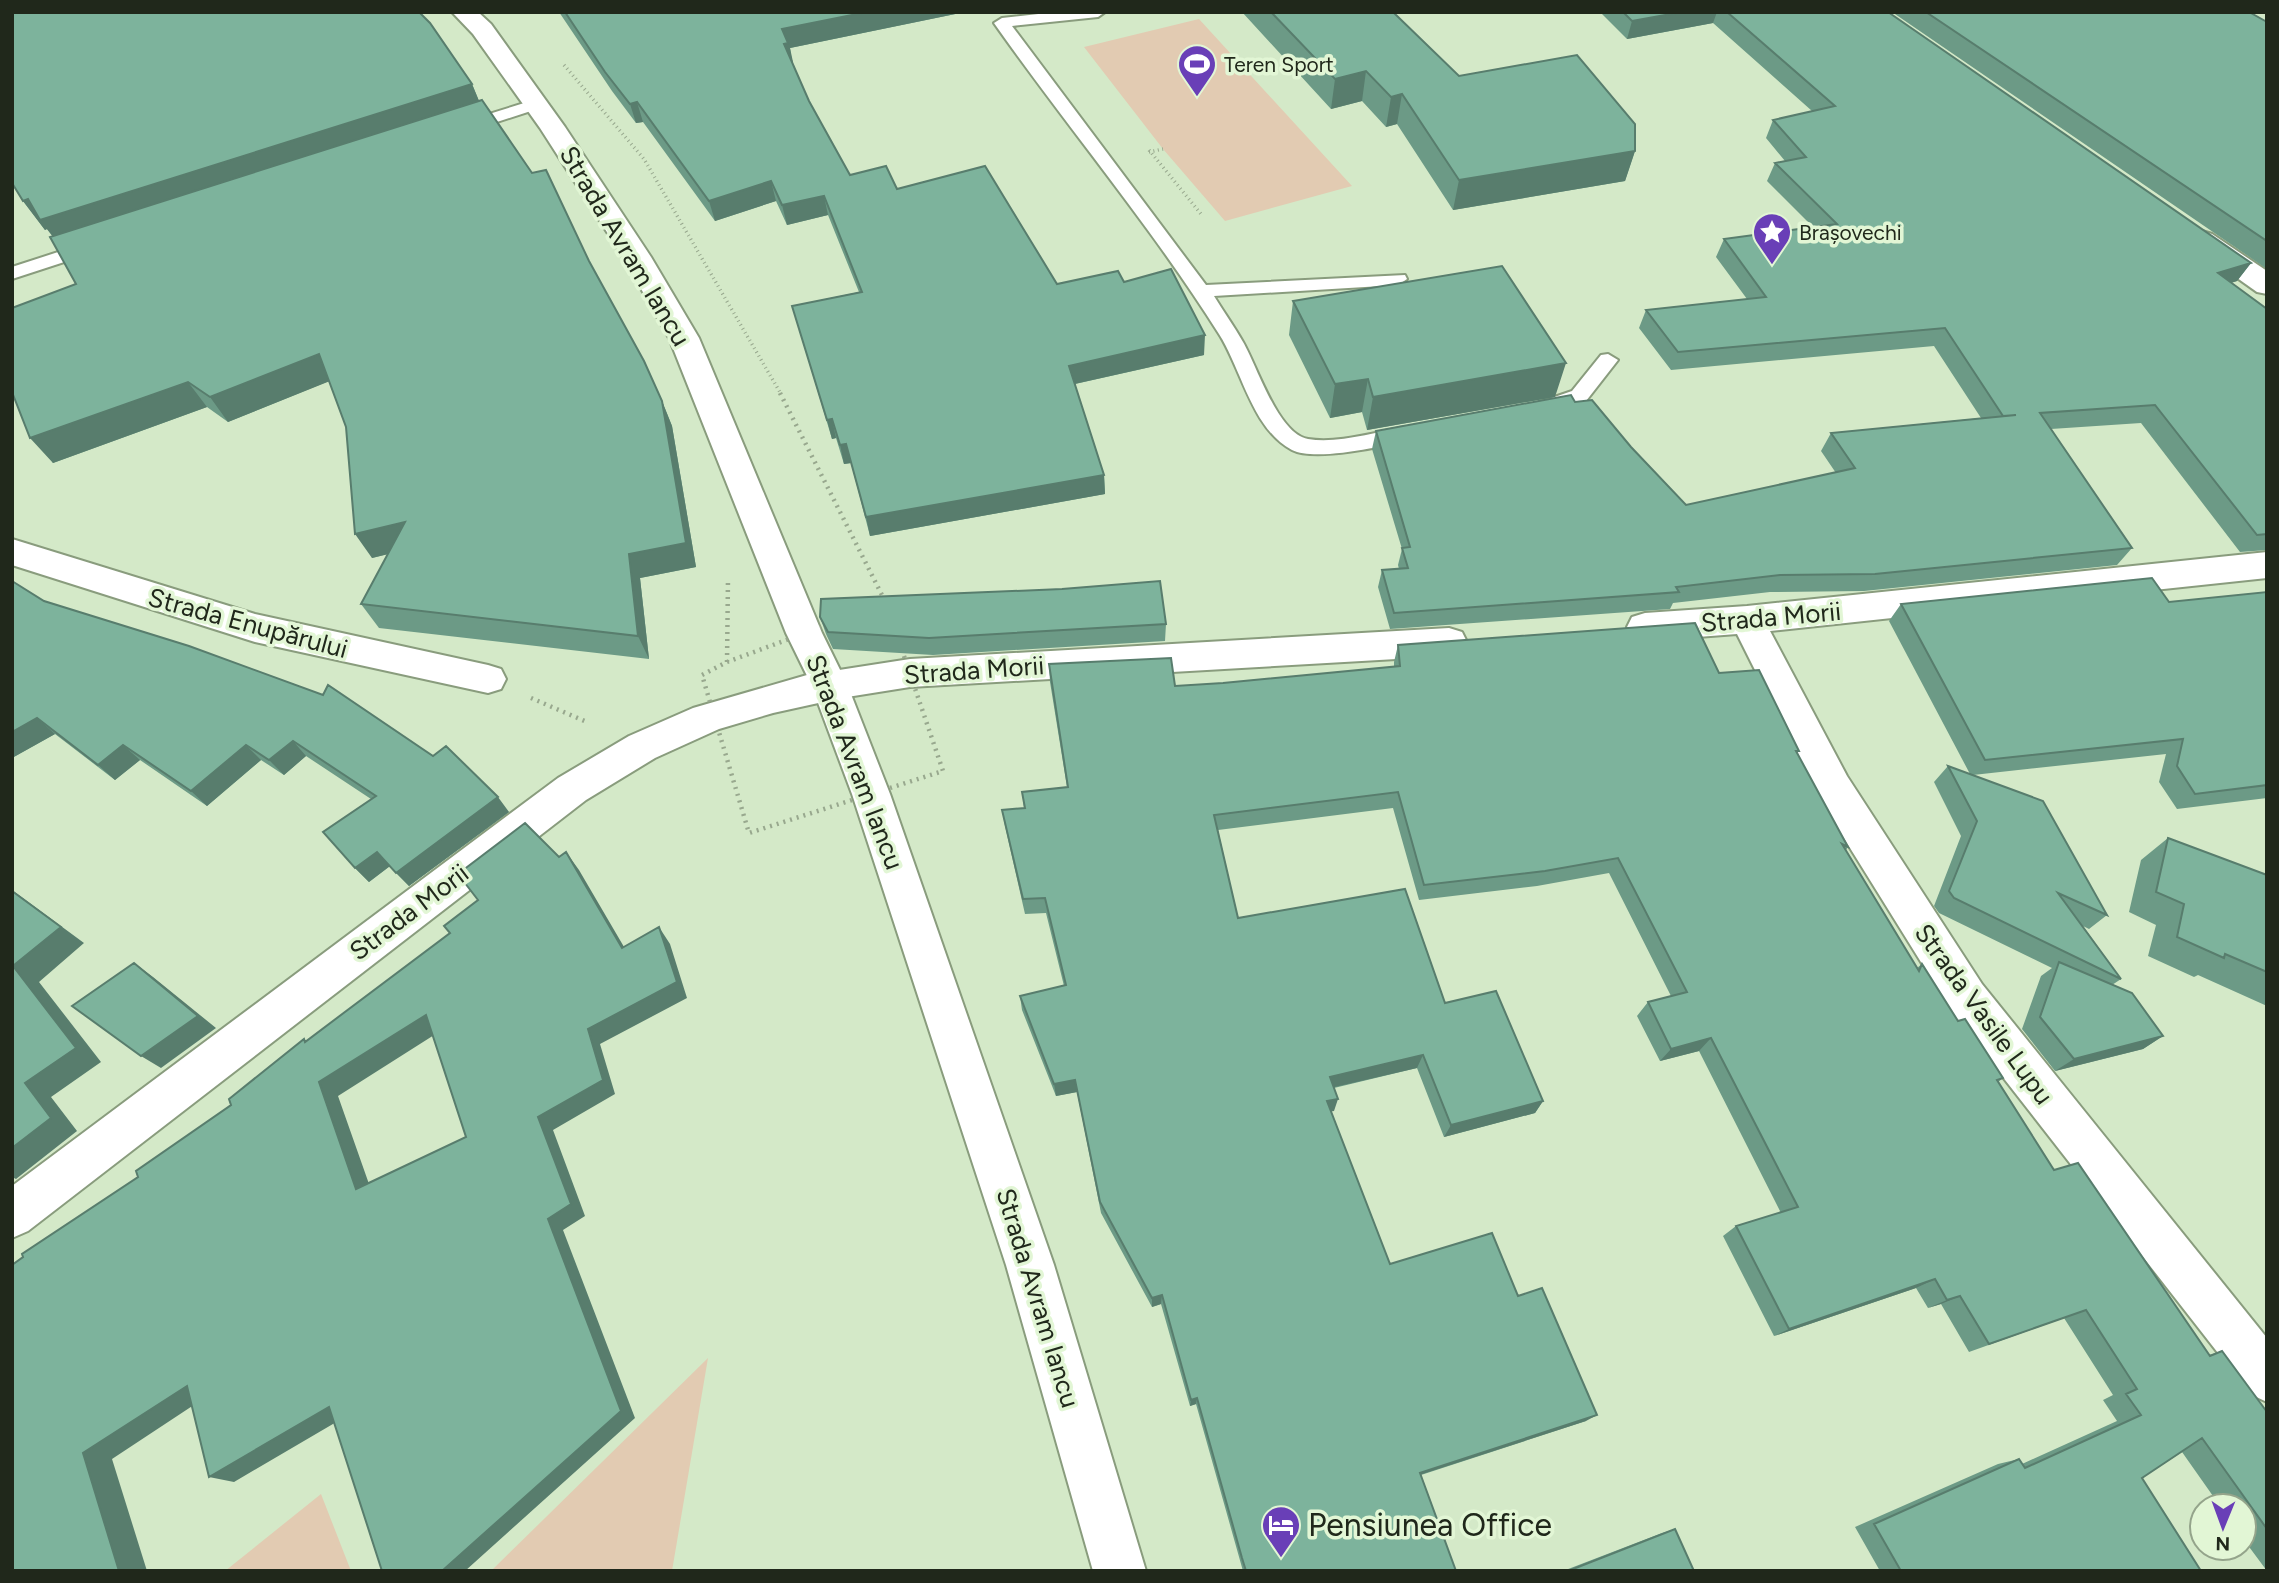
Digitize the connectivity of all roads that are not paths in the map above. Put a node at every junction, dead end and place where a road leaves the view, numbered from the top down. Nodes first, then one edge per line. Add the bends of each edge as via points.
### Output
1 (464, 12) edge
2 (1098, 12) edge
3 (997, 18) edge
4 (534, 105) junction
5 (444, 134) edge
6 (2176, 223) edge
7 (104, 243) edge
8 (12, 273) edge
9 (1398, 279) dead end
10 (2267, 285) edge
11 (1201, 291) junction
12 (1608, 360) dead end
13 (1520, 413) edge
14 (1430, 429) edge
15 (12, 552) edge
16 (2267, 565) edge
17 (1747, 620) junction
18 (1611, 630) edge
19 (1476, 640) edge
20 (488, 679) road end
21 (829, 684) junction
22 (12, 1215) edge
23 (2267, 1377) edge
24 (1120, 1571) edge

1 - 4 street, Strada Avram Iancu via 482,29
2 - 3 lane
3 - 11 lane
4 - 5 lane
4 - 21 street, Strada Avram Iancu via 638,257 684,338
6 - 10 street
7 - 8 lane
9 - 11 lane
11 - 14 lane via 1284,436 1301,446 1326,447
12 - 13 lane via 1579,396
15 - 20 street, Strada Enupărului via 255,628
16 - 17 street, Strada Morii
17 - 18 street, Strada Morii
17 - 23 street, Strada Vasile Lupu via 1833,787 1967,998
19 - 21 street, Strada Morii via 910,673
21 - 22 street, Strada Morii via 714,716 643,746 572,789
21 - 24 street, Strada Avram Iancu via 1030,1265

